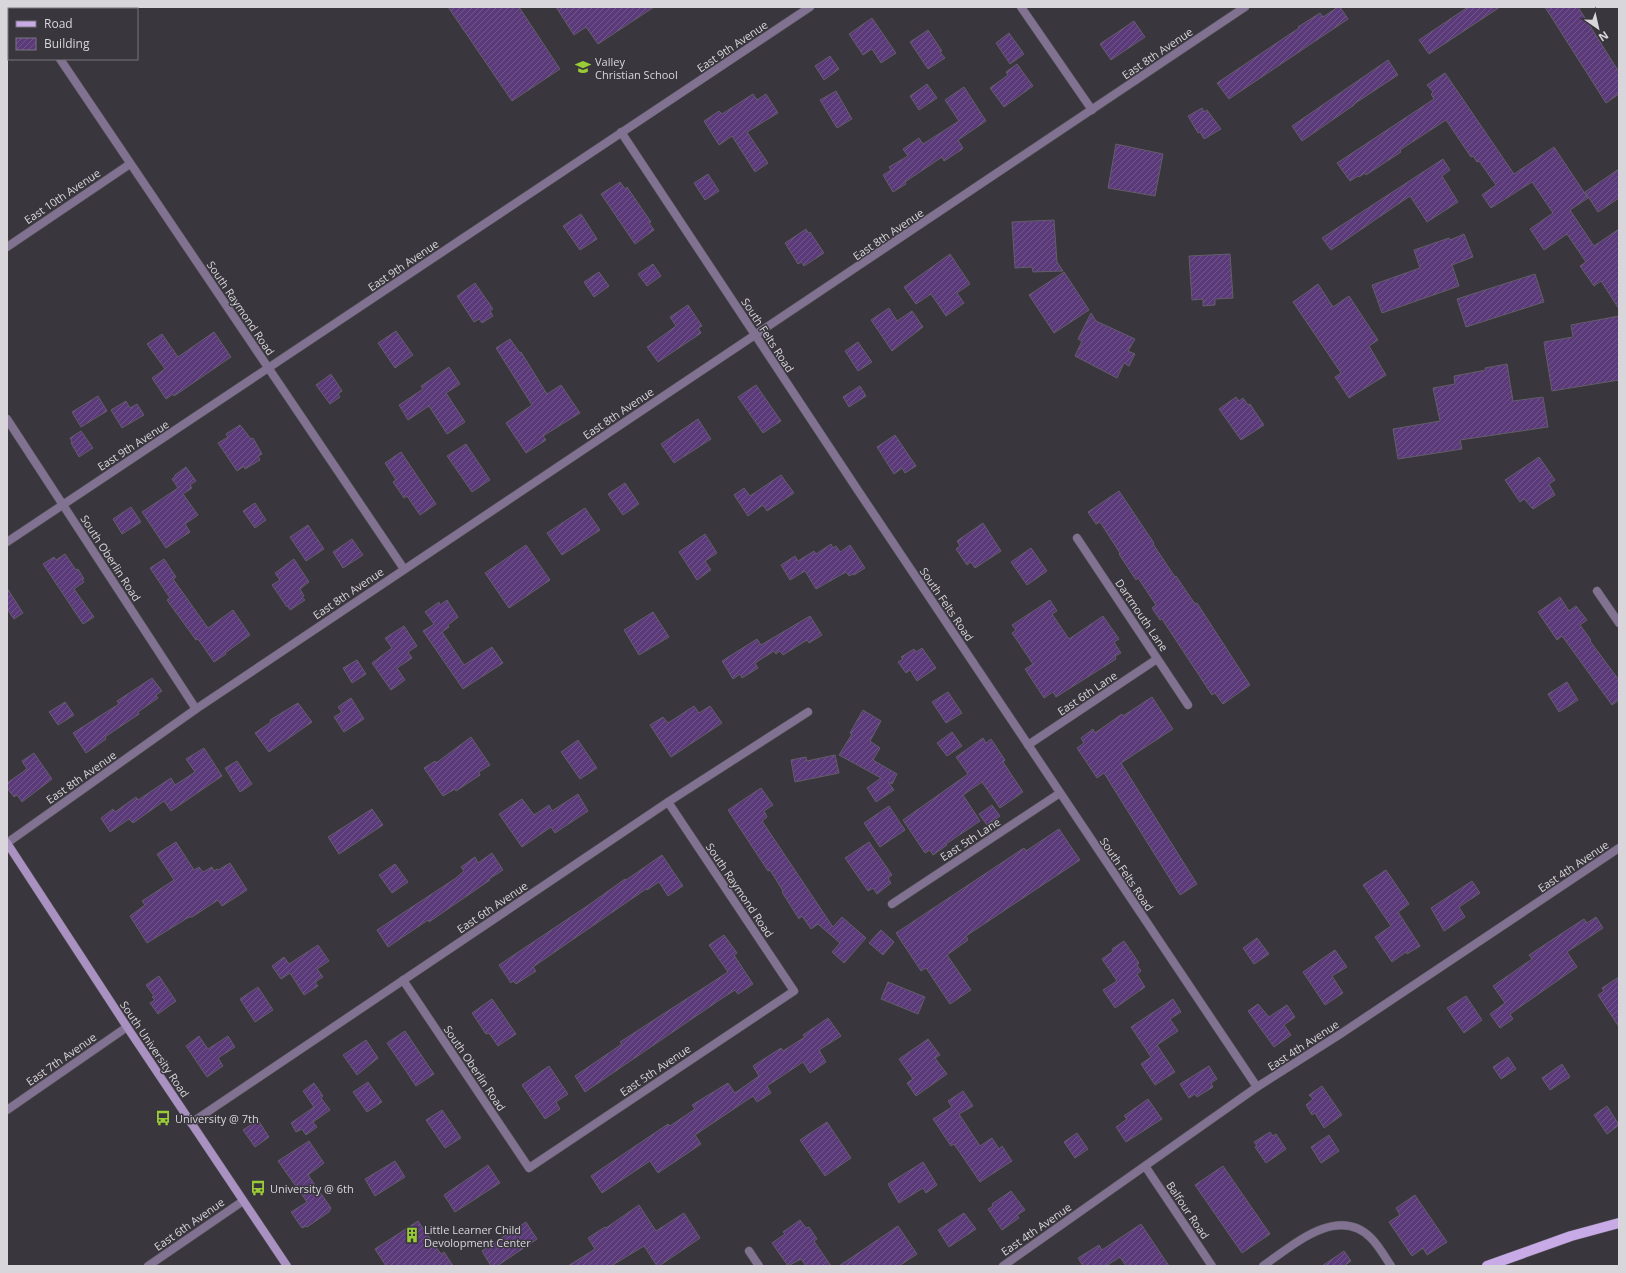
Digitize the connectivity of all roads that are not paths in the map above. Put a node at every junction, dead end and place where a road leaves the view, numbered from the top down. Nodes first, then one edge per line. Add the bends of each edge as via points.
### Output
1 (810, 7) edge
2 (1022, 7) edge
3 (1245, 7) edge
4 (61, 60) edge
5 (1092, 110) junction
6 (621, 132) junction
7 (130, 164) junction
8 (7, 247) edge
9 (755, 336) junction
10 (269, 368) junction
11 (7, 419) edge
12 (62, 504) junction
13 (1077, 538) dead end
14 (7, 542) edge
15 (404, 569) junction
16 (1597, 591) dead end
17 (1619, 623) edge
18 (1157, 659) junction
19 (1188, 705) dead end
20 (196, 709) junction
21 (808, 712) dead end
22 (1028, 745) junction
23 (1060, 793) junction
24 (668, 802) junction
25 (7, 843) edge
26 (1619, 848) edge
27 (892, 904) dead end
28 (403, 980) junction
29 (794, 991) joint
30 (127, 1027) junction
31 (1257, 1087) junction
32 (7, 1110) edge
33 (191, 1123) junction
34 (1145, 1166) junction
35 (529, 1168) joint
36 (243, 1201) junction
37 (1619, 1224) edge
38 (749, 1251) dead end
39 (148, 1266) edge
40 (287, 1266) edge
41 (759, 1266) edge
42 (1003, 1266) edge
43 (1212, 1266) edge
44 (1263, 1266) edge
45 (1391, 1266) edge
46 (1487, 1266) edge

1 - 6 street, East 9th Avenue
2 - 5 street
3 - 5 street, East 8th Avenue
4 - 7 street, South Raymond Road
5 - 9 street, East 8th Avenue
6 - 9 street, South Felts Road
6 - 10 street, East 9th Avenue
7 - 8 street, East 10th Avenue
7 - 10 street, South Raymond Road
9 - 15 street, East 8th Avenue
9 - 22 street, South Felts Road
10 - 12 street, East 9th Avenue
10 - 15 street, South Raymond Road
11 - 12 street, South Oberlin Road
12 - 14 street, East 9th Avenue
12 - 20 street, South Oberlin Road
13 - 18 street, Dartmouth Lane
15 - 20 street, East 8th Avenue
16 - 17 street
18 - 19 street, Dartmouth Lane
18 - 22 street, East 6th Lane
20 - 25 street, East 8th Avenue
21 - 24 street, East 6th Avenue
22 - 23 street, South Felts Road
23 - 27 street, East 5th Lane
23 - 31 street, South Felts Road
24 - 28 street, East 6th Avenue
24 - 29 street, South Raymond Road
25 - 30 main road, South University Road
26 - 31 street, East 4th Avenue
28 - 33 street, East 6th Avenue
28 - 35 street, South Oberlin Road
29 - 35 street, East 5th Avenue
30 - 32 street, East 7th Avenue
30 - 33 main road, South University Road
31 - 34 street, East 4th Avenue
33 - 36 main road, South University Road
34 - 42 street, East 4th Avenue
34 - 43 street, Balfour Road
36 - 39 street, East 6th Avenue
36 - 40 main road, South University Road
37 - 46 main road via 1570,1236
38 - 41 street
44 - 45 street via 1314,1232 1337,1225 1356,1228 1371,1238

